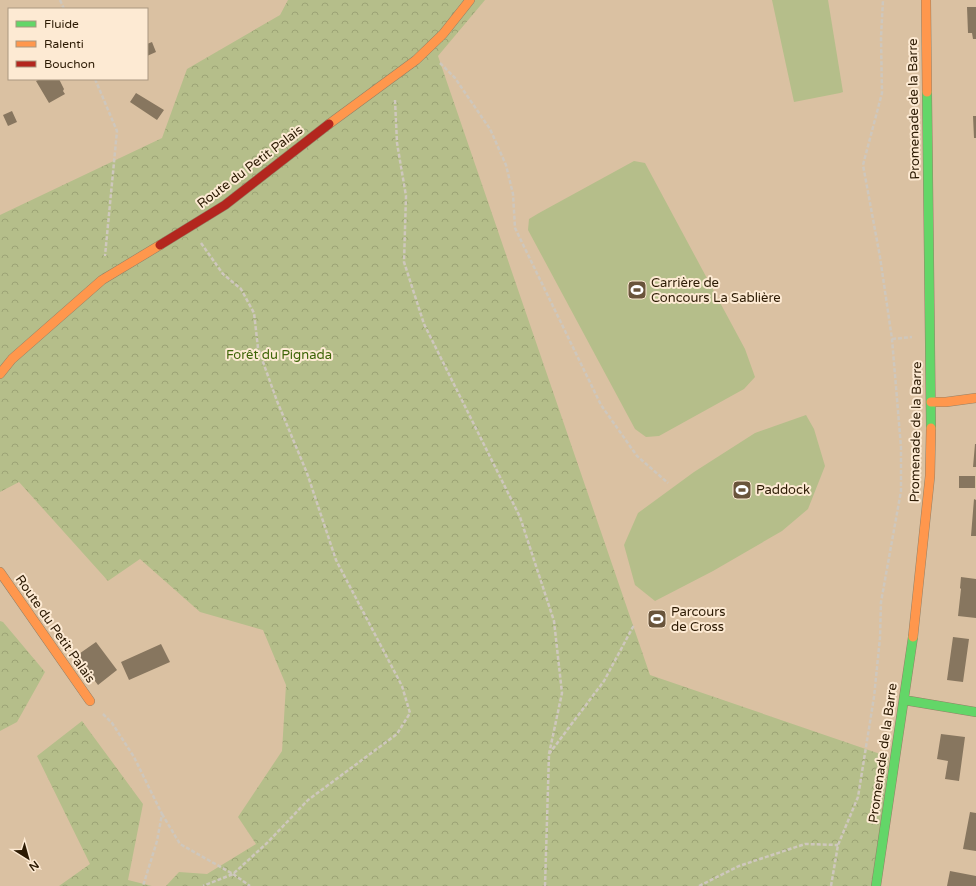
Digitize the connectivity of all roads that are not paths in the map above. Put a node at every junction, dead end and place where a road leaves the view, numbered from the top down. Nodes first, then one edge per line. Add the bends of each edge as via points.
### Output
1 (470, 0) edge
2 (926, 0) edge
3 (0, 374) edge
4 (976, 398) edge
5 (932, 402) junction
6 (0, 572) edge
7 (904, 700) junction
8 (90, 701) road end
9 (976, 712) edge
10 (876, 886) edge

1 - 3 street, Route du Petit Palais via 443,34 416,60 224,205 102,280 12,359
2 - 5 street, Promenade de la Barre
4 - 5 street
5 - 7 street, Promenade de la Barre via 930,476
6 - 8 street, Route du Petit Palais
7 - 9 street
7 - 10 street, Promenade de la Barre

